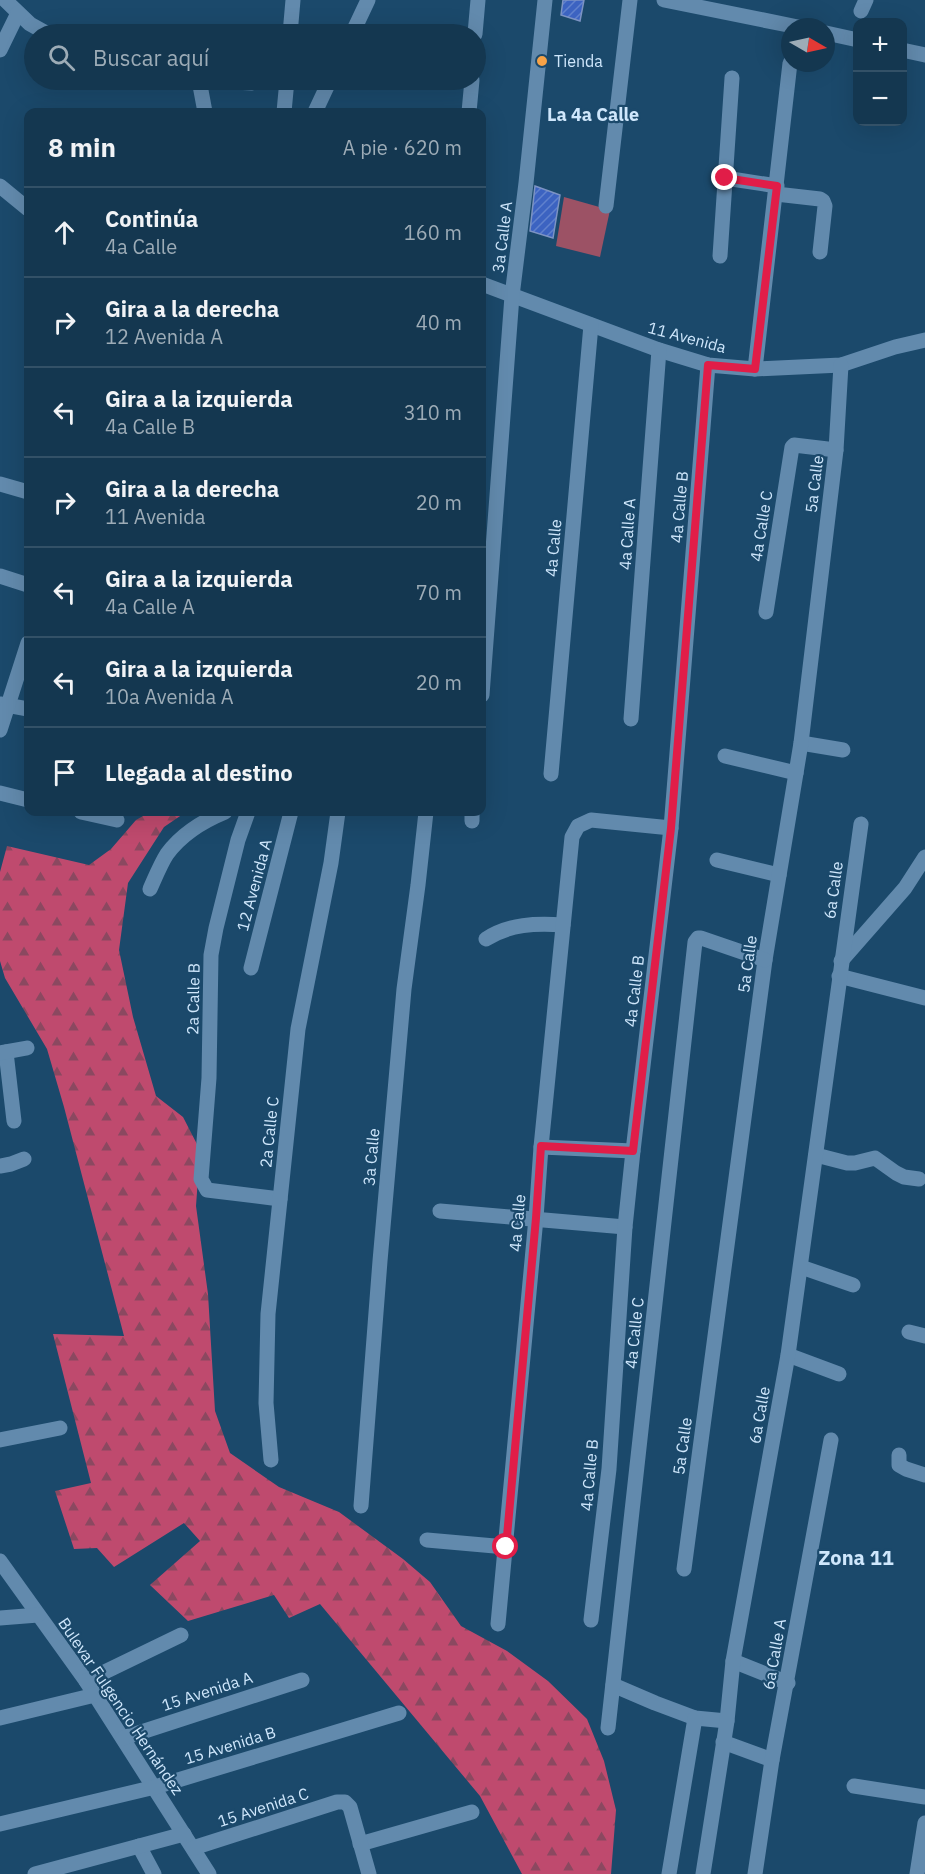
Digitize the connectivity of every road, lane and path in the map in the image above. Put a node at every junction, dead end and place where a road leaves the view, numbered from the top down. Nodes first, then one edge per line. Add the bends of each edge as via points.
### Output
1 (5, 0) edge
2 (292, 0) edge
3 (368, 0) edge
4 (478, 0) edge
5 (545, 0) edge
6 (630, 0) edge
7 (664, 0) edge
8 (18, 13) junction
9 (30, 24) edge
10 (291, 24) edge
11 (357, 24) edge
12 (476, 24) edge
13 (781, 24) edge
14 (835, 35) edge
15 (853, 39) edge
16 (0, 50) edge
17 (907, 51) edge
18 (925, 56) edge
19 (789, 72) edge
20 (732, 78) dead end
21 (201, 90) edge
22 (286, 90) edge
23 (325, 90) edge
24 (471, 90) edge
25 (204, 108) edge
26 (284, 108) edge
27 (317, 108) edge
28 (469, 108) edge
29 (725, 178) junction
30 (0, 186) edge
31 (776, 190) junction
32 (24, 206) edge
33 (606, 206) dead end
34 (820, 252) dead end
35 (720, 256) dead end
36 (486, 286) edge
37 (513, 296) junction
38 (591, 325) junction
39 (925, 340) edge
40 (659, 350) junction
41 (708, 365) junction
42 (841, 365) junction
43 (755, 369) junction
44 (836, 450) junction
45 (0, 484) edge
46 (24, 491) edge
47 (0, 576) edge
48 (24, 584) edge
49 (766, 612) dead end
50 (486, 644) edge
51 (24, 653) edge
52 (4, 704) edge
53 (24, 708) edge
54 (631, 719) dead end
55 (0, 730) edge
56 (801, 743) junction
57 (843, 750) dead end
58 (725, 756) dead end
59 (796, 773) junction
60 (551, 774) dead end
61 (0, 793) edge
62 (24, 799) edge
63 (99, 816) edge
64 (218, 816) edge
65 (247, 816) edge
66 (290, 816) edge
67 (337, 816) edge
68 (426, 816) edge
69 (117, 820) dead end
70 (861, 824) dead end
71 (671, 828) junction
72 (925, 857) edge
73 (717, 860) dead end
74 (779, 875) junction
75 (150, 889) dead end
76 (562, 925) junction
77 (486, 939) dead end
78 (765, 960) junction
79 (251, 968) dead end
80 (840, 968) junction
81 (925, 998) edge
82 (27, 1048) dead end
83 (3, 1053) edge
84 (14, 1121) dead end
85 (541, 1146) junction
86 (633, 1151) junction
87 (816, 1155) junction
88 (24, 1160) dead end
89 (0, 1166) edge
90 (919, 1179) dead end
91 (280, 1199) junction
92 (440, 1211) dead end
93 (536, 1218) junction
94 (626, 1227) junction
95 (801, 1268) junction
96 (854, 1285) dead end
97 (909, 1332) dead end
98 (925, 1336) edge
99 (788, 1355) junction
100 (839, 1374) dead end
101 (60, 1428) dead end
102 (0, 1440) edge
103 (831, 1440) dead end
104 (899, 1455) dead end
105 (272, 1460) dead end
106 (925, 1474) edge
107 (362, 1506) dead end
108 (427, 1540) dead end
109 (506, 1547) junction
110 (0, 1561) edge
111 (684, 1569) dead end
112 (38, 1615) junction
113 (0, 1618) edge
114 (591, 1620) dead end
115 (498, 1624) dead end
116 (181, 1635) dead end
117 (734, 1661) junction
118 (302, 1680) dead end
119 (86, 1681) junction
120 (788, 1683) junction
121 (613, 1685) junction
122 (95, 1695) junction
123 (399, 1713) dead end
124 (0, 1718) edge
125 (695, 1718) junction
126 (727, 1721) junction
127 (608, 1728) dead end
128 (123, 1738) junction
129 (723, 1742) junction
130 (772, 1760) junction
131 (155, 1786) junction
132 (854, 1786) dead end
133 (925, 1797) edge
134 (472, 1812) dead end
135 (925, 1823) edge
136 (0, 1824) edge
137 (184, 1834) junction
138 (360, 1844) junction
139 (139, 1846) junction
140 (193, 1848) junction
141 (35, 1874) edge
142 (154, 1874) edge
143 (209, 1874) edge
144 (369, 1874) edge
145 (669, 1874) edge
146 (703, 1874) edge
147 (755, 1874) edge
148 (916, 1874) edge

1 - 8 street
2 - 10 street
3 - 11 street
4 - 12 street
5 - 37 street, 3a Calle A
6 - 33 street
7 - 13 street
8 - 9 street
8 - 16 street
14 - 15 street
17 - 18 street
19 - 31 street
20 - 29 street
21 - 25 street
22 - 26 street
23 - 27 street
24 - 28 street
29 - 31 street
29 - 35 street
30 - 32 street
31 - 34 street via 823,201
31 - 43 street
36 - 37 street, 11 Avenida
37 - 38 street, 11 Avenida
37 - 50 street, 3a Calle A
38 - 40 street, 11 Avenida
38 - 60 street, 4a Calle
39 - 42 street, 11 Avenida
40 - 41 street, 11 Avenida
40 - 54 street, 4a Calle A
41 - 43 street, 11 Avenida
41 - 71 street, 4a Calle B
42 - 43 street, 11 Avenida
42 - 44 street, 5a Calle
44 - 49 street, 4a Calle C via 794,445 791,449
44 - 56 street, 5a Calle
45 - 46 street
47 - 48 street
51 - 52 street
52 - 53 street
52 - 55 street
56 - 57 street
56 - 59 street, 5a Calle
58 - 59 street
59 - 74 street, 5a Calle
61 - 62 street
63 - 69 street
64 - 75 street via 177,843 166,855
65 - 91 street, 2a Calle B via 211,955 209,1078 201,1179 207,1190
66 - 79 street, 12 Avenida A
67 - 91 street, 2a Calle C via 298,1029
68 - 107 street, 3a Calle via 404,989
70 - 80 street, 6a Calle
71 - 76 street, 4a Calle via 591,820 578,826 572,837
71 - 86 street, 4a Calle B
72 - 80 street
73 - 74 street
74 - 78 street, 5a Calle
76 - 77 street via 514,927
76 - 85 street, 4a Calle
78 - 111 street, 5a Calle
78 - 121 street, 4a Calle C via 701,938 695,942
80 - 81 street
80 - 87 street, 6a Calle
82 - 83 street
83 - 84 street
85 - 86 street
85 - 93 street, 4a Calle
86 - 94 street, 4a Calle B
87 - 90 street via 847,1163 874,1158 904,1177
87 - 95 street, 6a Calle
88 - 89 street
91 - 105 street, 2a Calle C via 268,1314 266,1403
92 - 93 street
93 - 94 street
93 - 109 street, 4a Calle
94 - 114 street, 4a Calle B via 609,1469
95 - 96 street
95 - 99 street, 6a Calle
97 - 98 street
99 - 100 street
99 - 117 street, 6a Calle
101 - 102 street
103 - 120 street, 6a Calle A
104 - 106 street via 899,1465
108 - 109 street
109 - 115 street, 4a Calle
110 - 112 street, Bulevar Fulgencio Hernández
112 - 113 street
112 - 119 street, Bulevar Fulgencio Hernández
116 - 119 street
117 - 120 street
117 - 126 street, 6a Calle
118 - 128 street, 15 Avenida A
119 - 122 street, Bulevar Fulgencio Hernández
120 - 130 street, 6a Calle A
121 - 125 street
121 - 127 street, 4a Calle C
122 - 124 street
122 - 128 street, Bulevar Fulgencio Hernández
123 - 131 street, 15 Avenida B
125 - 126 street
125 - 145 street
126 - 129 street, 6a Calle
128 - 131 street, Bulevar Fulgencio Hernández
129 - 130 street
129 - 146 street, 6a Calle
130 - 147 street, 6a Calle A
131 - 136 street, 15 Avenida B
131 - 137 street, Bulevar Fulgencio Hernández
132 - 133 street
134 - 138 street
135 - 148 street
137 - 139 street
137 - 140 street, Bulevar Fulgencio Hernández
138 - 140 street, 15 Avenida C via 350,1807 337,1802
138 - 144 street
139 - 141 street
139 - 142 street
140 - 143 street, Bulevar Fulgencio Hernández

